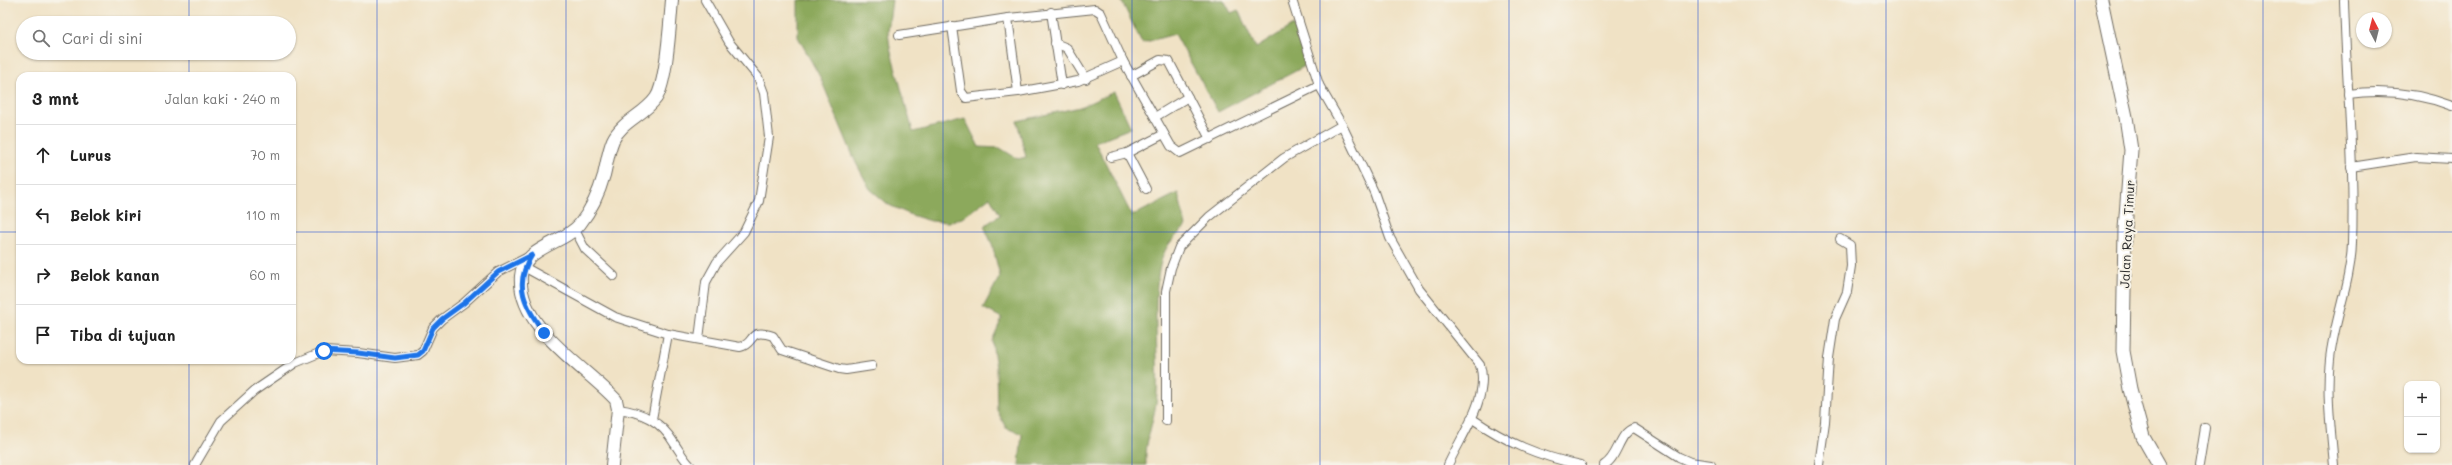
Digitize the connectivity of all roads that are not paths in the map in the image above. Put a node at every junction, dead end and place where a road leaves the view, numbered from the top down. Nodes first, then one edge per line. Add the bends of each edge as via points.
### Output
1 (672, 0) edge
2 (705, 0) edge
3 (1292, 0) edge
4 (2101, 0) edge
5 (2344, 0) edge
6 (1051, 12) junction
7 (1008, 18) junction
8 (952, 26) junction
9 (899, 35) dead end
10 (1056, 43) junction
11 (1123, 61) junction
12 (1131, 76) junction
13 (1086, 78) junction
14 (1062, 85) junction
15 (1319, 85) junction
16 (1018, 92) junction
17 (2348, 94) junction
18 (1188, 97) junction
19 (2452, 106) edge
20 (1155, 117) junction
21 (1342, 125) junction
22 (1164, 134) junction
23 (1210, 139) junction
24 (1127, 153) junction
25 (1111, 157) dead end
26 (2452, 159) edge
27 (2351, 167) junction
28 (1146, 189) dead end
29 (575, 230) junction
30 (1840, 239) dead end
31 (532, 255) junction
32 (524, 267) junction
33 (614, 276) dead end
34 (668, 334) junction
35 (699, 339) junction
36 (296, 363) edge
37 (294, 364) edge
38 (872, 366) dead end
39 (618, 409) junction
40 (1471, 418) junction
41 (652, 419) junction
42 (1166, 421) dead end
43 (2205, 428) dead end
44 (196, 465) edge
45 (612, 465) edge
46 (690, 465) edge
47 (1448, 465) edge
48 (1581, 465) edge
49 (1604, 465) edge
50 (1711, 465) edge
51 (1819, 465) edge
52 (2159, 465) edge
53 (2199, 465) edge
54 (2334, 465) edge

1 - 29 street via 662,83 656,98 633,117 614,139 599,192
2 - 35 street via 729,42 758,77 764,93 769,136 759,201 744,232 717,262 706,282
3 - 15 street
4 - 52 main road, Jalan Raya Timur via 2131,150 2125,229 2123,351 2143,437
5 - 17 street
6 - 7 street
6 - 10 street
6 - 11 street via 1091,9 1099,11
7 - 8 street
7 - 16 street
8 - 9 street
8 - 16 street via 963,96 969,98
10 - 13 street via 1067,48
10 - 14 street
11 - 12 street
11 - 13 street
12 - 18 street via 1165,59
12 - 20 street
13 - 14 street
14 - 16 street
15 - 21 street
15 - 23 street
17 - 19 street via 2367,91 2415,94
17 - 27 street
18 - 20 street
18 - 23 street
20 - 22 street
21 - 40 street via 1374,192 1390,238 1415,283 1480,365 1483,378
21 - 42 street via 1284,158 1209,217 1179,247 1166,291
22 - 23 street via 1174,149 1180,153
22 - 24 street
24 - 25 street
24 - 28 street
26 - 27 street via 2416,157
27 - 54 street via 2352,244 2330,359 2330,414
29 - 31 street
29 - 33 street via 585,249
30 - 51 street via 1850,245 1851,266 1847,292 1833,328
31 - 32 street
31 - 36 street via 498,272 442,319 433,328 423,351 418,355 395,358 324,351
32 - 34 street via 615,317
32 - 39 street via 522,285 525,301 532,315 559,349 613,397
34 - 35 street
34 - 41 street
35 - 38 street via 740,347 754,335 761,333 773,336 782,350 839,369
37 - 44 street via 254,391 221,421
39 - 41 street via 636,411
39 - 45 street
40 - 47 street
40 - 48 street via 1522,448 1548,458
41 - 46 street via 668,432
43 - 53 street
49 - 50 street via 1614,455 1628,431 1634,428 1679,457 1690,462

